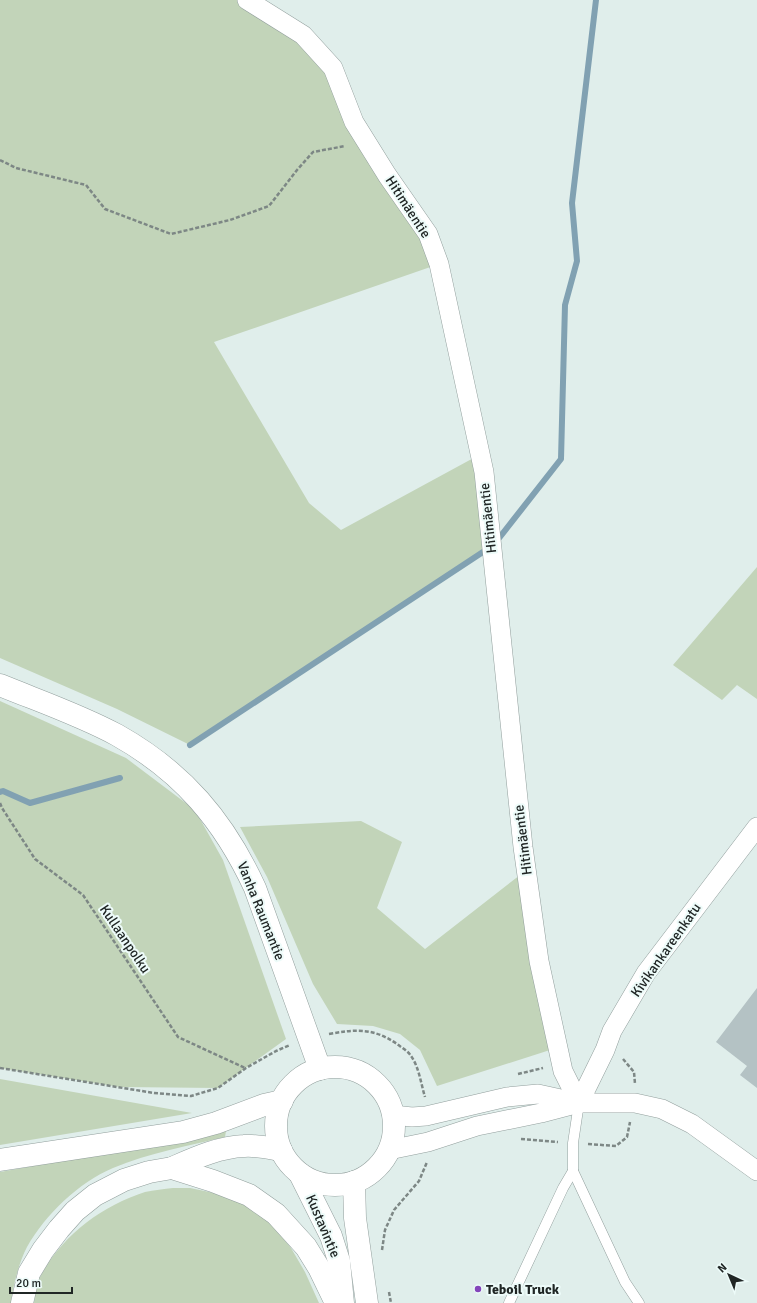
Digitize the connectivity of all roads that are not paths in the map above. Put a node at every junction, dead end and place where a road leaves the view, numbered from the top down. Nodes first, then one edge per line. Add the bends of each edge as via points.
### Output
1 (247, 0) edge
2 (0, 684) edge
3 (754, 836) edge
4 (320, 1069) junction
5 (282, 1101) junction
6 (578, 1103) junction
7 (394, 1115) junction
8 (281, 1150) junction
9 (389, 1150) junction
10 (0, 1160) edge
11 (172, 1168) junction
12 (574, 1171) junction
13 (757, 1171) edge
14 (300, 1174) junction
15 (354, 1182) junction
16 (22, 1303) edge
17 (336, 1303) edge
18 (343, 1303) edge
19 (367, 1303) edge
20 (509, 1303) edge
21 (639, 1303) edge

1 - 6 street, Hitimäentie via 303,35 333,68 354,122 428,234 439,264 484,472 523,847 539,961 563,1071
2 - 4 main road, Vanha Raumantie via 117,735 169,770 207,808 232,843 256,888
3 - 6 street, Kivikankareenkatu via 646,973 612,1031
4 - 5 main road via 304,1076 291,1087
4 - 7 main road via 339,1067 364,1075 375,1082 387,1097
5 - 8 main road via 277,1117 277,1134
5 - 10 main road via 183,1132
6 - 7 street via 538,1094 507,1097 426,1116
6 - 9 street via 477,1126 428,1142
6 - 12 lane via 573,1143
6 - 13 street via 635,1103 662,1109 692,1124
7 - 9 main road via 394,1133
8 - 11 main road via 244,1146 212,1152
8 - 14 main road
9 - 15 main road via 381,1164 369,1175
11 - 16 main road via 124,1180 95,1194 75,1212 43,1250 29,1273
11 - 17 main road via 249,1195 276,1214 306,1247
12 - 20 lane via 563,1188
12 - 21 lane via 625,1282
14 - 15 main road via 317,1182 336,1186
14 - 18 main road, Kustavintie via 331,1236 339,1261
15 - 19 main road, Kustavintie via 355,1218

